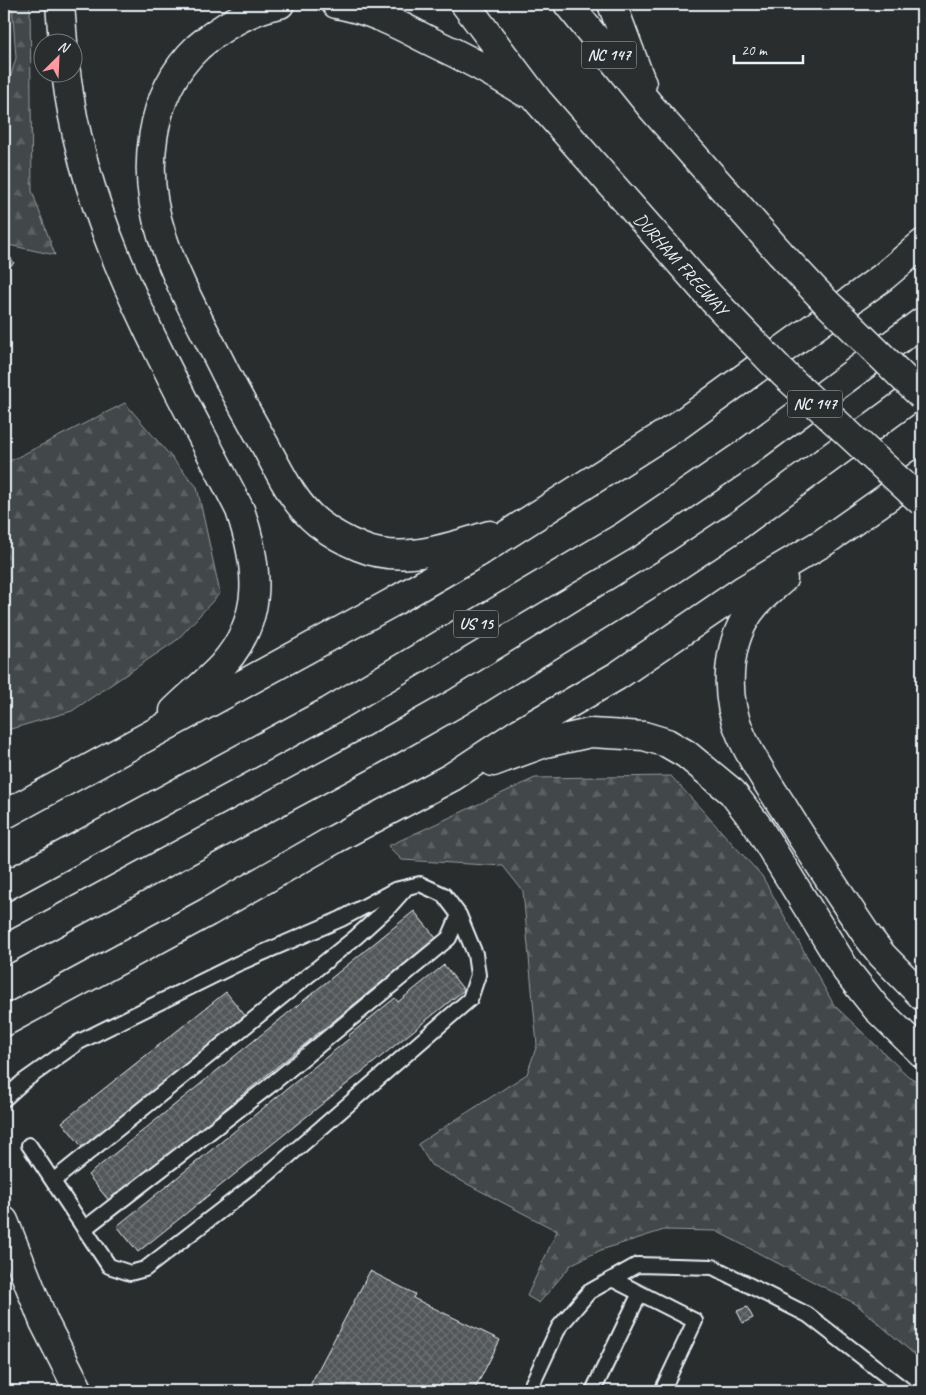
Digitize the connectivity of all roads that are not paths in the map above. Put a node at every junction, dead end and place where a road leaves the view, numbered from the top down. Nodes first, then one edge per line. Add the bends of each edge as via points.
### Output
1 (60, 4) edge
2 (280, 4) edge
3 (336, 4) edge
4 (464, 4) edge
5 (568, 4) edge
6 (612, 4) edge
7 (62, 32) edge
8 (68, 82) edge
9 (538, 101) junction
10 (650, 107) junction
11 (922, 244) edge
12 (922, 322) edge
13 (922, 390) edge
14 (922, 396) edge
15 (922, 473) edge
16 (922, 502) edge
17 (516, 528) junction
18 (824, 542) junction
19 (148, 735) junction
20 (452, 777) junction
21 (4, 815) edge
22 (4, 887) edge
23 (406, 888) junction
24 (459, 915) junction
25 (4, 950) edge
26 (922, 996) edge
27 (4, 1022) edge
28 (922, 1053) edge
29 (4, 1099) edge
30 (29, 1145) dead end
31 (53, 1182) junction
32 (4, 1221) edge
33 (84, 1228) junction
34 (612, 1280) junction
35 (640, 1293) junction
36 (79, 1391) edge
37 (529, 1391) edge
38 (593, 1391) edge
39 (662, 1391) edge
40 (906, 1391) edge

1 - 7 main road
2 - 17 main road via 241,19 211,36 188,57 159,108 153,136 151,175 154,207 175,270 233,387 284,479 317,522 336,536 362,548 402,556
3 - 9 main road via 388,18 463,56
4 - 9 main road, DURHAM FREEWAY / NC 147
5 - 10 main road, NC 147
6 - 10 main road
8 - 19 main road via 76,129 105,230 142,315 240,510 251,542 254,564 255,596 243,637 221,667
9 - 16 main road, DURHAM FREEWAY / NC 147, bridge via 784,374
10 - 14 main road, NC 147, bridge via 839,316
11 - 17 main road via 883,277 687,419
12 - 22 main road, US 15 via 746,453 624,536 328,712
13 - 25 main road via 740,524 458,702
15 - 18 main road
17 - 19 main road via 393,602
18 - 20 main road via 743,590 617,676 520,732
18 - 26 main road via 761,600 744,621 731,664 733,714 741,736 770,786 866,934
19 - 21 main road
20 - 27 main road
20 - 28 main road via 545,743 590,733 644,736 667,743 686,754 732,792 762,832 846,970 883,1016
23 - 24 lane via 420,884 444,895
23 - 29 lane via 395,890 342,919 237,964 79,1042
23 - 31 lane via 356,937
24 - 33 lane via 449,938 268,1086
24 - 33 lane via 475,954 478,975 470,999 276,1168 146,1269 130,1273 109,1266
30 - 31 lane
31 - 33 lane
32 - 36 main road via 44,1322
34 - 35 lane
34 - 37 lane via 589,1292 559,1327
34 - 40 lane via 637,1265 713,1267 808,1315
35 - 38 lane
35 - 39 lane via 694,1321

